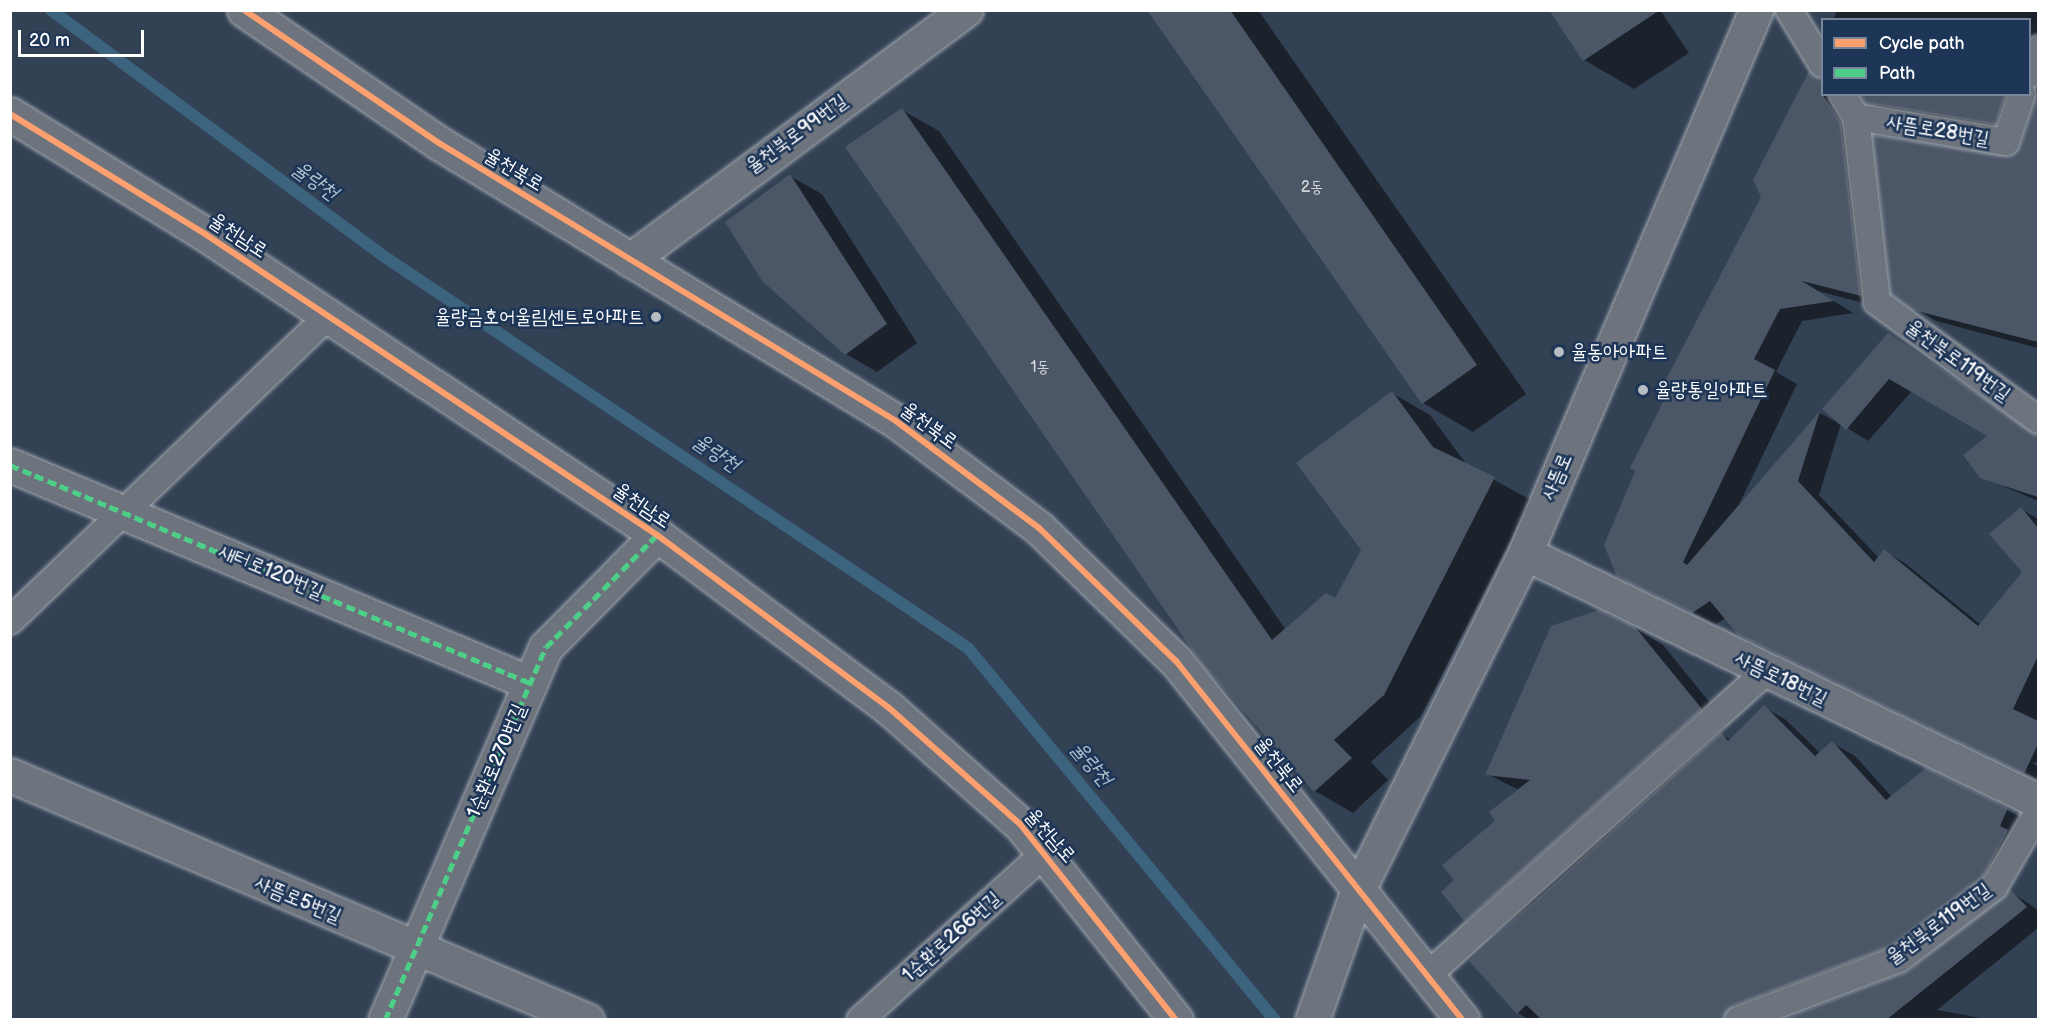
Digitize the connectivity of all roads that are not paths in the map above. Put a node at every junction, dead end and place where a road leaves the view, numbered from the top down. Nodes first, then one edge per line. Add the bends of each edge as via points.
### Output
1 (244, 10) edge
2 (966, 10) edge
3 (1756, 10) edge
4 (1789, 10) edge
5 (2038, 49) edge
6 (1821, 62) edge
7 (2031, 71) edge
8 (1843, 96) edge
9 (2021, 96) edge
10 (10, 114) edge
11 (1856, 117) junction
12 (630, 260) junction
13 (1877, 302) joint
14 (328, 316) junction
15 (2038, 420) edge
16 (10, 465) edge
17 (124, 511) junction
18 (657, 535) junction
19 (1525, 553) junction
20 (10, 621) edge
21 (1765, 672) junction
22 (530, 683) junction
23 (10, 776) edge
24 (2038, 801) edge
25 (2038, 812) edge
26 (1044, 854) junction
27 (1357, 892) junction
28 (416, 951) junction
29 (1429, 975) junction
30 (385, 1020) edge
31 (587, 1020) edge
32 (860, 1020) edge
33 (1176, 1020) edge
34 (1312, 1020) edge
35 (1463, 1020) edge
36 (1738, 1020) edge

1 - 12 street, 율천북로 via 439,143
2 - 12 street, 율천북로99번길
3 - 19 street, 사뜸로
4 - 6 lane
5 - 7 lane
8 - 11 lane, 사뜸로28번길
9 - 11 lane, 사뜸로28번길 via 2006,142
10 - 14 street, 율천남로
11 - 13 lane, 사뜸로28번길
12 - 27 street, 율천북로 via 896,421 1039,528 1176,662
13 - 15 lane, 율천북로119번길
14 - 17 lane
14 - 18 street, 율천남로
16 - 17 street, 새터로120번길
17 - 20 lane
17 - 22 street, 새터로120번길
18 - 22 street, 1순환로270번길 via 546,647
18 - 26 street, 율천남로 via 888,707 1020,824
19 - 21 street, 사뜸로18번길
19 - 27 street, 사뜸로
21 - 24 street, 사뜸로18번길
21 - 29 lane
22 - 28 street, 1순환로270번길
23 - 28 street, 사뜸로5번길
25 - 36 lane, 율천북로119번길 via 1994,888 1899,959
26 - 32 lane, 1순환로266번길
26 - 33 street, 율천남로
27 - 29 street, 율천북로
27 - 34 street, 사뜸로
28 - 30 street, 1순환로270번길
28 - 31 street, 사뜸로5번길
29 - 35 street, 율천북로

